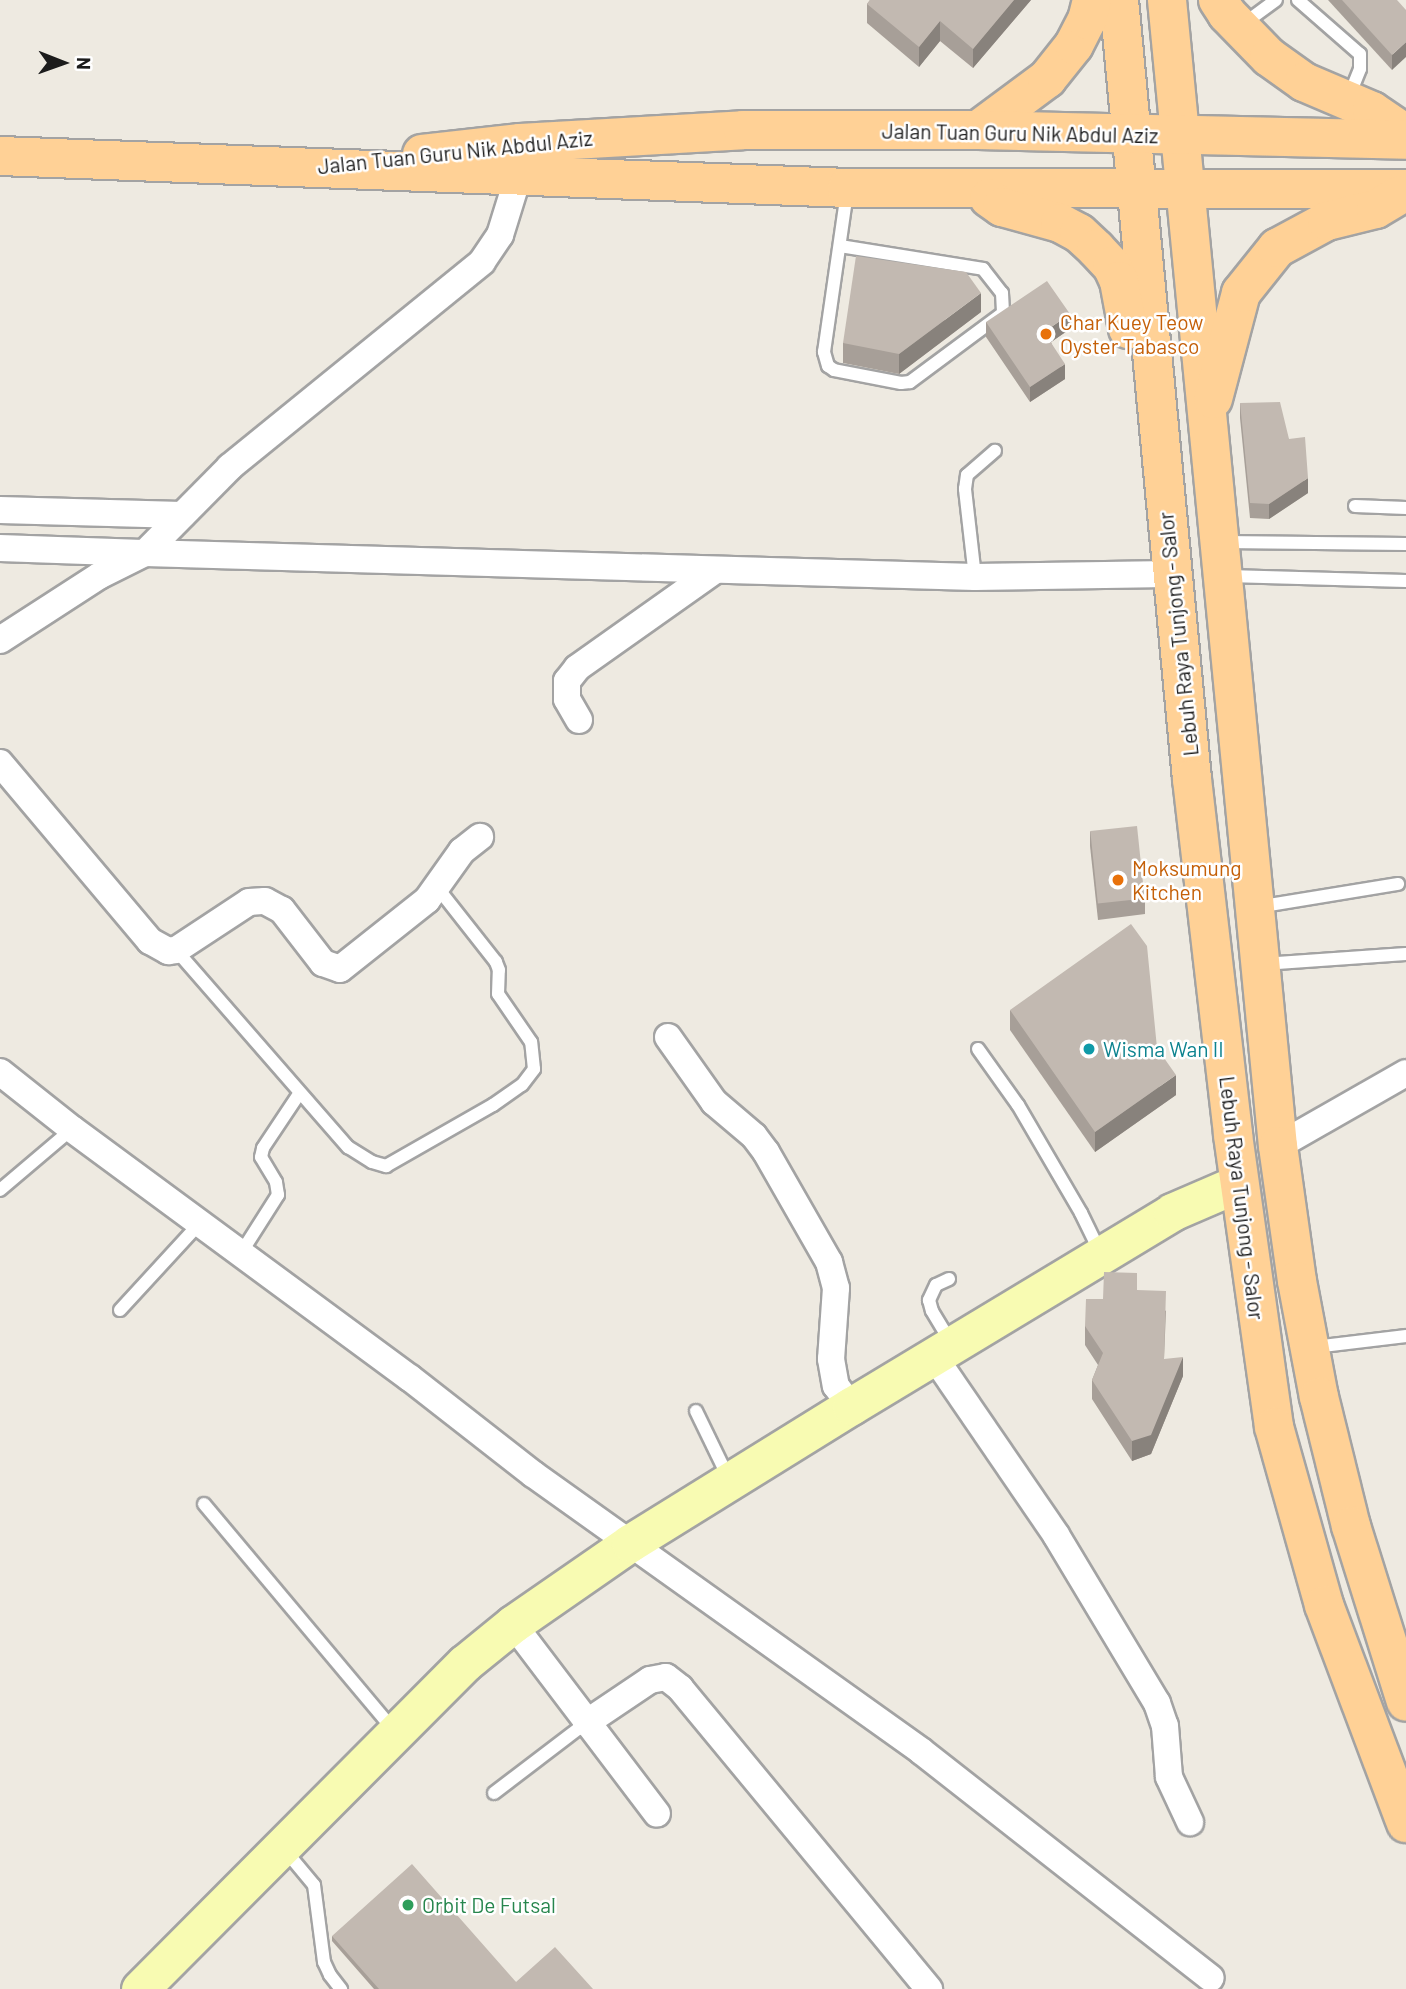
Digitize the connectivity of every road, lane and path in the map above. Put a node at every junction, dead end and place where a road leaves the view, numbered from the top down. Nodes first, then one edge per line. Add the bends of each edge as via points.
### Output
1 (1092, 0) edge
2 (1119, 0) edge
3 (1167, 0) edge
4 (1276, 0) edge
5 (1298, 0) edge
6 (1228, 14) edge
7 (1347, 102) junction
8 (978, 130) junction
9 (1406, 134) edge
10 (1132, 135) junction
11 (1180, 135) junction
12 (1406, 140) edge
13 (0, 156) edge
14 (307, 167) junction
15 (518, 177) junction
16 (972, 187) junction
17 (847, 188) junction
18 (1136, 188) junction
19 (1184, 188) junction
20 (1406, 190) edge
21 (840, 246) junction
22 (1156, 414) junction
23 (1207, 419) junction
24 (995, 451) dead end
25 (1355, 506) dead end
26 (1406, 508) edge
27 (0, 510) edge
28 (164, 534) junction
29 (1406, 544) edge
30 (0, 548) edge
31 (1221, 559) junction
32 (714, 571) junction
33 (1173, 574) junction
34 (975, 577) junction
35 (1406, 580) edge
36 (0, 640) edge
37 (579, 720) dead end
38 (0, 763) edge
39 (480, 837) dead end
40 (1398, 884) dead end
41 (437, 887) junction
42 (1255, 908) junction
43 (176, 950) junction
44 (1406, 954) edge
45 (1260, 964) junction
46 (668, 1037) dead end
47 (978, 1048) dead end
48 (0, 1072) edge
49 (1406, 1073) edge
50 (299, 1094) junction
51 (72, 1129) junction
52 (1278, 1146) junction
53 (1239, 1183) junction
54 (0, 1190) edge
55 (200, 1223) junction
56 (241, 1252) junction
57 (1102, 1255) junction
58 (949, 1279) dead end
59 (120, 1310) dead end
60 (1406, 1336) edge
61 (1310, 1347) junction
62 (944, 1353) junction
63 (851, 1406) junction
64 (696, 1411) dead end
65 (730, 1482) junction
66 (204, 1504) dead end
67 (630, 1543) junction
68 (513, 1624) junction
69 (1406, 1702) edge
70 (586, 1723) junction
71 (396, 1733) junction
72 (494, 1793) dead end
73 (657, 1814) dead end
74 (1190, 1822) dead end
75 (1406, 1823) edge
76 (282, 1846) junction
77 (1212, 1978) dead end
78 (140, 1989) edge
79 (341, 1989) edge
80 (929, 1989) edge

1 - 8 main road via 1074,45 1047,79
2 - 10 main road, Lebuh Raya Tunjong - Salor
3 - 11 main road, Lebuh Raya Tunjong - Salor
4 - 6 lane
5 - 7 lane via 1360,54 1360,69
6 - 7 main road via 1269,57 1304,82
7 - 9 main road via 1372,111
8 - 10 main road, Jalan Tuan Guru Nik Abdul Aziz
8 - 14 main road, Jalan Tuan Guru Nik Abdul Aziz via 743,130 520,143
10 - 11 main road, Jalan Tuan Guru Nik Abdul Aziz
10 - 18 main road, Lebuh Raya Tunjong - Salor
11 - 12 main road, Jalan Tuan Guru Nik Abdul Aziz
11 - 19 main road, Lebuh Raya Tunjong - Salor
13 - 14 main road
14 - 15 main road, Jalan Tuan Guru Nik Abdul Aziz
15 - 17 main road, Jalan Tuan Guru Nik Abdul Aziz
15 - 28 street via 500,235 482,262 230,467
16 - 17 main road, Jalan Tuan Guru Nik Abdul Aziz
16 - 18 main road, Jalan Tuan Guru Nik Abdul Aziz
16 - 22 main road via 1002,206 1044,216 1079,233 1112,266
17 - 21 lane
18 - 19 main road, Jalan Tuan Guru Nik Abdul Aziz
18 - 22 main road, Lebuh Raya Tunjong - Salor
19 - 20 main road, Jalan Tuan Guru Nik Abdul Aziz
19 - 23 main road, Lebuh Raya Tunjong - Salor
20 - 23 main road via 1376,209 1327,221 1277,248 1241,293
21 - 21 lane via 824,352 834,370 910,382 1003,313 1002,293 983,269
22 - 33 main road, Lebuh Raya Tunjong - Salor
23 - 31 main road, Lebuh Raya Tunjong - Salor
24 - 34 lane via 967,475
25 - 26 lane
27 - 28 street
28 - 30 street
28 - 32 street
28 - 36 street
29 - 31 lane
31 - 35 lane
31 - 42 main road, Lebuh Raya Tunjong - Salor
32 - 34 street
32 - 37 street via 577,668 567,681 567,699
33 - 34 street
33 - 53 main road, Lebuh Raya Tunjong - Salor
38 - 43 street via 150,942
39 - 41 street via 462,851
40 - 42 lane
41 - 43 street via 340,969 323,963 282,911 265,901 248,902
41 - 50 lane via 496,962 498,994 531,1042 535,1057 531,1076 493,1105 386,1166 348,1147
42 - 45 main road, Lebuh Raya Tunjong - Salor
43 - 50 lane
44 - 45 lane
45 - 52 main road, Lebuh Raya Tunjong - Salor
46 - 63 street via 715,1102 766,1152 830,1262 836,1297 831,1359 836,1386
47 - 57 lane via 1025,1117
48 - 51 street
49 - 52 street
50 - 56 lane via 263,1148 261,1157 278,1195
51 - 54 lane
51 - 55 street
52 - 61 main road, Lebuh Raya Tunjong - Salor
53 - 57 main road via 1172,1212
53 - 75 main road, Lebuh Raya Tunjong - Salor via 1274,1427 1288,1485 1324,1605
55 - 56 street
55 - 59 lane
56 - 67 street
57 - 62 main road
58 - 62 lane via 936,1285 929,1300
60 - 61 lane
61 - 69 main road, Lebuh Raya Tunjong - Salor via 1351,1526
62 - 63 main road
62 - 74 street via 1157,1703 1166,1726 1169,1777
63 - 65 main road
64 - 65 lane
65 - 67 main road
66 - 71 lane
67 - 68 main road
67 - 77 street via 921,1751
68 - 70 street
68 - 71 main road via 465,1663
70 - 72 lane
70 - 73 street
70 - 80 street via 650,1680 666,1677 680,1688
71 - 76 main road
76 - 78 main road
76 - 79 lane via 314,1885 324,1962

